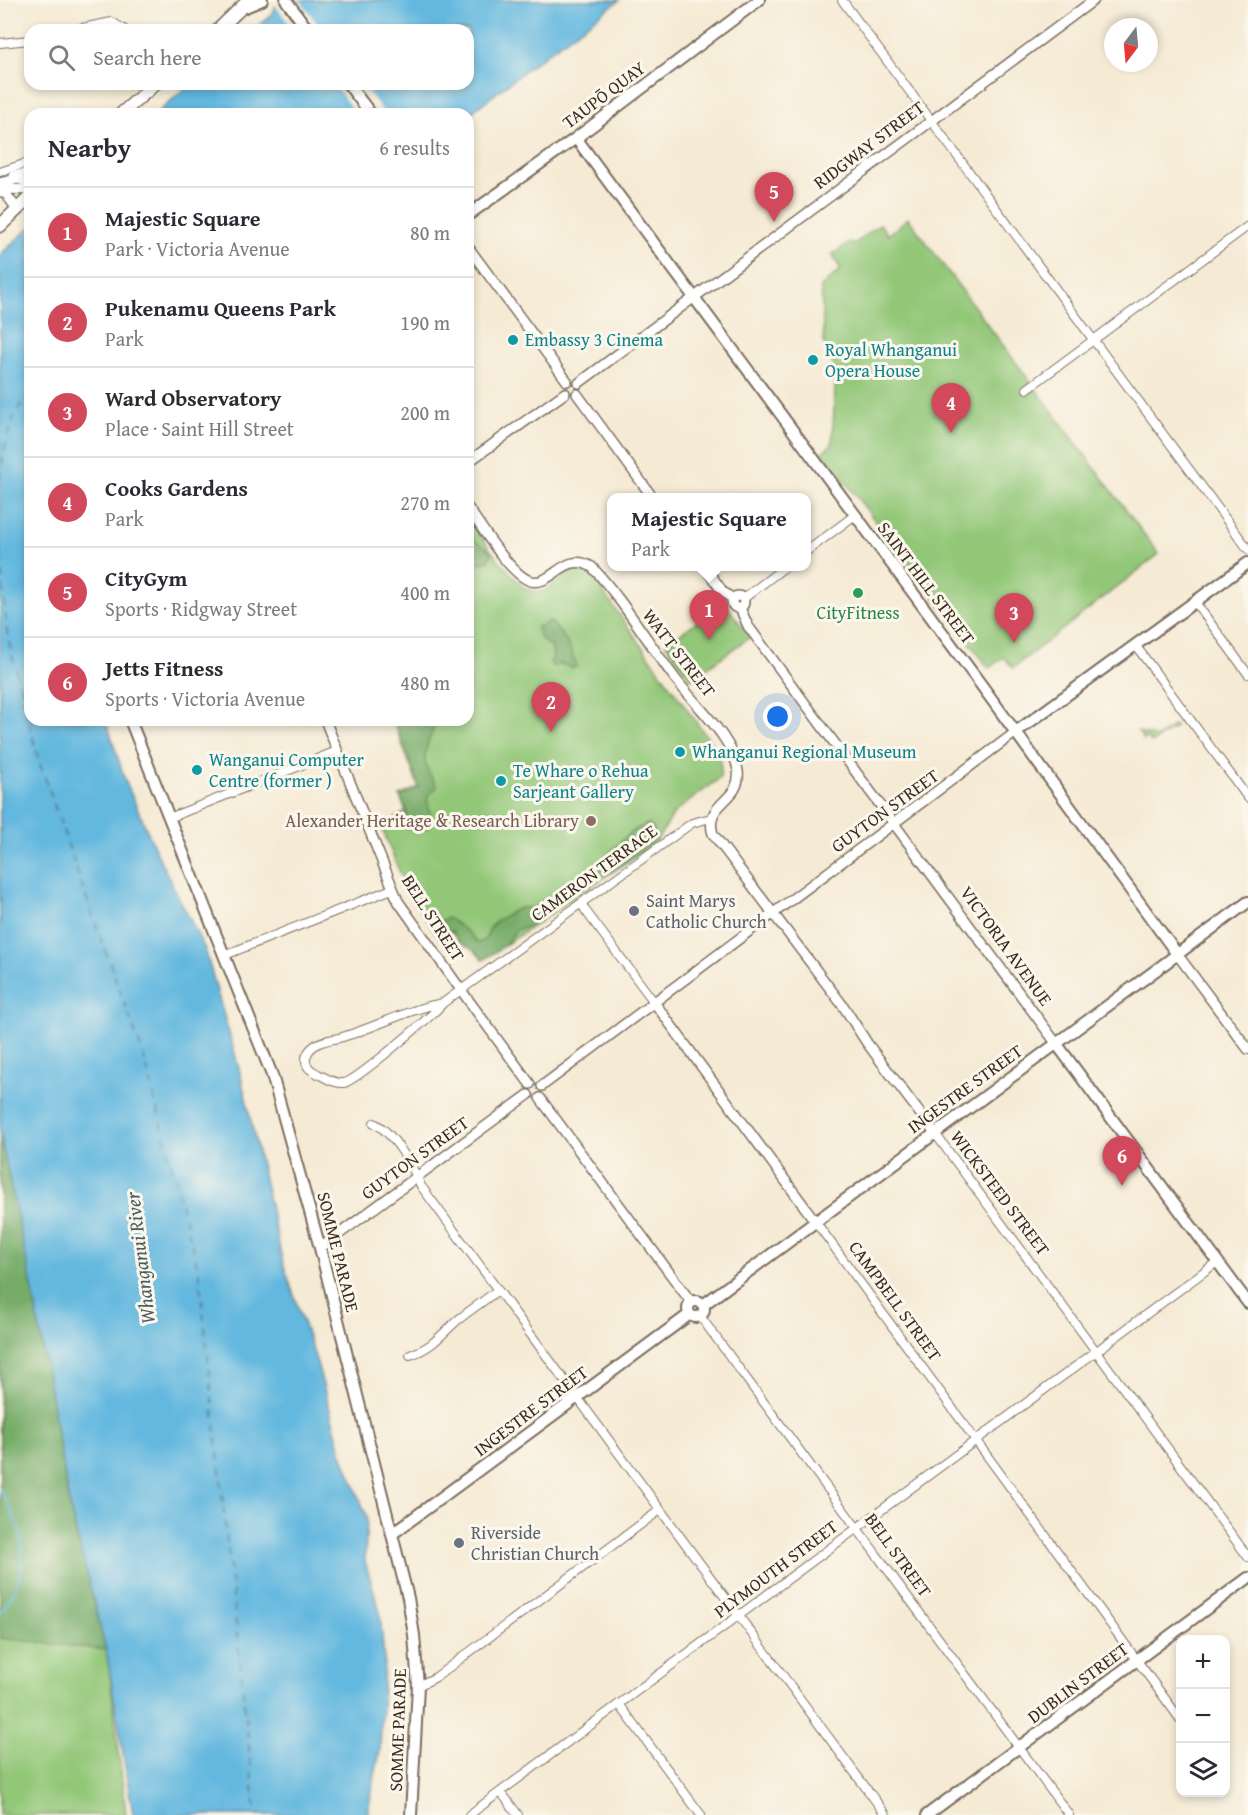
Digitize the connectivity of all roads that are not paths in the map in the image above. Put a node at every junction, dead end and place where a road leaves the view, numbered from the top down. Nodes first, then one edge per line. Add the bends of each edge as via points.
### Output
1 (262, 0) edge
2 (759, 0) edge
3 (842, 0) edge
4 (1094, 0) edge
5 (283, 1) edge
6 (245, 4) edge
7 (224, 24) edge
8 (303, 24) edge
9 (24, 41) edge
10 (0, 43) edge
11 (148, 90) edge
12 (352, 90) edge
13 (128, 108) edge
14 (366, 108) edge
15 (931, 120) junction
16 (576, 138) junction
17 (24, 166) edge
18 (24, 173) edge
19 (1, 179) edge
20 (24, 180) edge
21 (24, 190) edge
22 (0, 191) edge
23 (24, 203) edge
24 (17, 209) junction
25 (474, 211) edge
26 (0, 226) edge
27 (1248, 226) edge
28 (474, 255) edge
29 (693, 297) junction
30 (1093, 340) junction
31 (567, 381) junction
32 (579, 383) junction
33 (1027, 389) dead end
34 (565, 393) junction
35 (577, 394) junction
36 (474, 458) edge
37 (649, 493) edge
38 (855, 515) junction
39 (474, 516) edge
40 (811, 548) edge
41 (1248, 549) edge
42 (1248, 563) edge
43 (707, 571) edge
44 (781, 571) edge
45 (738, 602) junction
46 (1195, 602) junction
47 (1136, 646) junction
48 (1248, 674) edge
49 (131, 726) edge
50 (328, 726) edge
51 (1016, 732) junction
52 (338, 751) junction
53 (738, 779) joint
54 (1248, 798) edge
55 (169, 818) junction
56 (711, 818) junction
57 (895, 824) junction
58 (392, 889) junction
59 (1248, 902) edge
60 (582, 903) junction
61 (773, 914) junction
62 (1177, 954) junction
63 (225, 955) junction
64 (461, 990) junction
65 (654, 1002) junction
66 (443, 1003) junction
67 (1056, 1043) junction
68 (1248, 1049) edge
69 (530, 1084) junction
70 (542, 1086) junction
71 (528, 1095) junction
72 (540, 1098) junction
73 (374, 1123) dead end
74 (934, 1132) junction
75 (418, 1178) junction
76 (815, 1221) junction
77 (320, 1248) junction
78 (1217, 1262) junction
79 (498, 1290) junction
80 (1248, 1303) edge
81 (696, 1309) junction
82 (1096, 1351) junction
83 (410, 1355) dead end
84 (576, 1398) junction
85 (977, 1439) junction
86 (660, 1510) junction
87 (857, 1528) junction
88 (392, 1534) junction
89 (1248, 1557) edge
90 (1248, 1578) edge
91 (738, 1616) junction
92 (1137, 1660) junction
93 (418, 1686) junction
94 (619, 1704) junction
95 (1176, 1714) edge
96 (1019, 1747) junction
97 (501, 1791) junction
98 (411, 1815) edge
99 (469, 1815) edge
100 (518, 1815) edge
101 (701, 1815) edge
102 (886, 1815) edge
103 (927, 1815) edge
104 (1069, 1815) edge

1 - 6 main road
2 - 16 main road, TAUPŌ QUAY
3 - 15 street
4 - 15 street, RIDGWAY STREET
5 - 8 main road
6 - 7 main road
9 - 10 street
11 - 13 main road
12 - 14 main road
15 - 29 street, RIDGWAY STREET
15 - 30 street
16 - 25 main road, TAUPŌ QUAY
16 - 29 main road, SAINT HILL STREET
17 - 19 street
18 - 19 street
19 - 20 street
21 - 22 street
22 - 24 street
23 - 24 main road
24 - 26 main road
27 - 30 street
28 - 31 street
29 - 32 street, RIDGWAY STREET
29 - 38 main road, SAINT HILL STREET
30 - 33 street
30 - 41 street
31 - 32 street
31 - 34 street via 563,386
32 - 35 street
34 - 35 street
34 - 36 street
35 - 37 street
38 - 40 street
38 - 51 main road, SAINT HILL STREET
39 - 53 street, WATT STREET via 509,563 528,580 542,581 576,562 586,563 598,573 730,748
42 - 46 main road, GUYTON STREET
43 - 45 street, VICTORIA AVENUE via 723,592
44 - 45 street
45 - 57 street, VICTORIA AVENUE via 748,626
46 - 47 main road, GUYTON STREET
46 - 48 street
47 - 51 main road, GUYTON STREET
47 - 54 street
49 - 55 main road, SOMME PARADE
50 - 52 street, BELL STREET
51 - 57 street, GUYTON STREET
51 - 62 main road, SAINT HILL STREET
52 - 55 street
52 - 58 street, BELL STREET
53 - 56 street, CAMERON TERRACE via 735,790
55 - 63 main road, SOMME PARADE
56 - 60 street, CAMERON TERRACE via 692,823
56 - 61 street, WICKSTEED STREET via 713,834
57 - 61 street, GUYTON STREET
57 - 67 street, VICTORIA AVENUE
58 - 63 street
58 - 64 street, BELL STREET
59 - 62 main road, INGESTRE STREET
60 - 64 street, CAMERON TERRACE
60 - 65 street, CAMPBELL STREET
61 - 65 street, GUYTON STREET
61 - 74 street, WICKSTEED STREET
62 - 67 main road, INGESTRE STREET
62 - 68 street, SAINT HILL STREET
63 - 77 main road, SOMME PARADE via 272,1075
64 - 66 street, CAMERON TERRACE
64 - 69 street, BELL STREET
65 - 70 street, GUYTON STREET
65 - 76 street, CAMPBELL STREET
66 - 66 street via 351,1080 333,1081 310,1069 306,1059 309,1049 322,1042
67 - 74 main road, INGESTRE STREET
67 - 78 main road, VICTORIA AVENUE
69 - 70 street
69 - 71 street
70 - 72 street
71 - 72 street
71 - 75 street, GUYTON STREET
72 - 81 street, BELL STREET
73 - 75 street via 385,1130
74 - 76 main road, INGESTRE STREET
74 - 82 street, WICKSTEED STREET
75 - 77 street, GUYTON STREET
75 - 79 street
76 - 81 main road, INGESTRE STREET
76 - 85 street, CAMPBELL STREET
77 - 88 main road, SOMME PARADE
78 - 80 main road, VICTORIA AVENUE
78 - 82 street, PLYMOUTH STREET
79 - 83 street via 459,1319 437,1342
79 - 84 street
81 - 84 main road, INGESTRE STREET
81 - 87 street, BELL STREET
82 - 85 street, PLYMOUTH STREET
82 - 89 street, WICKSTEED STREET
84 - 86 street
84 - 88 main road, INGESTRE STREET
85 - 87 street, PLYMOUTH STREET
85 - 92 street, CAMPBELL STREET
86 - 91 street
86 - 93 street via 444,1671
87 - 91 street, PLYMOUTH STREET
87 - 96 street, BELL STREET
88 - 93 main road, SOMME PARADE via 414,1635
90 - 92 main road, DUBLIN STREET
91 - 94 street, PLYMOUTH STREET
91 - 102 street
92 - 95 street, CAMPBELL STREET
92 - 96 main road, DUBLIN STREET
93 - 98 main road, SOMME PARADE
94 - 97 street, PLYMOUTH STREET
94 - 101 street
96 - 103 main road, DUBLIN STREET
96 - 104 street, BELL STREET
97 - 99 street, PLYMOUTH STREET
97 - 100 street

